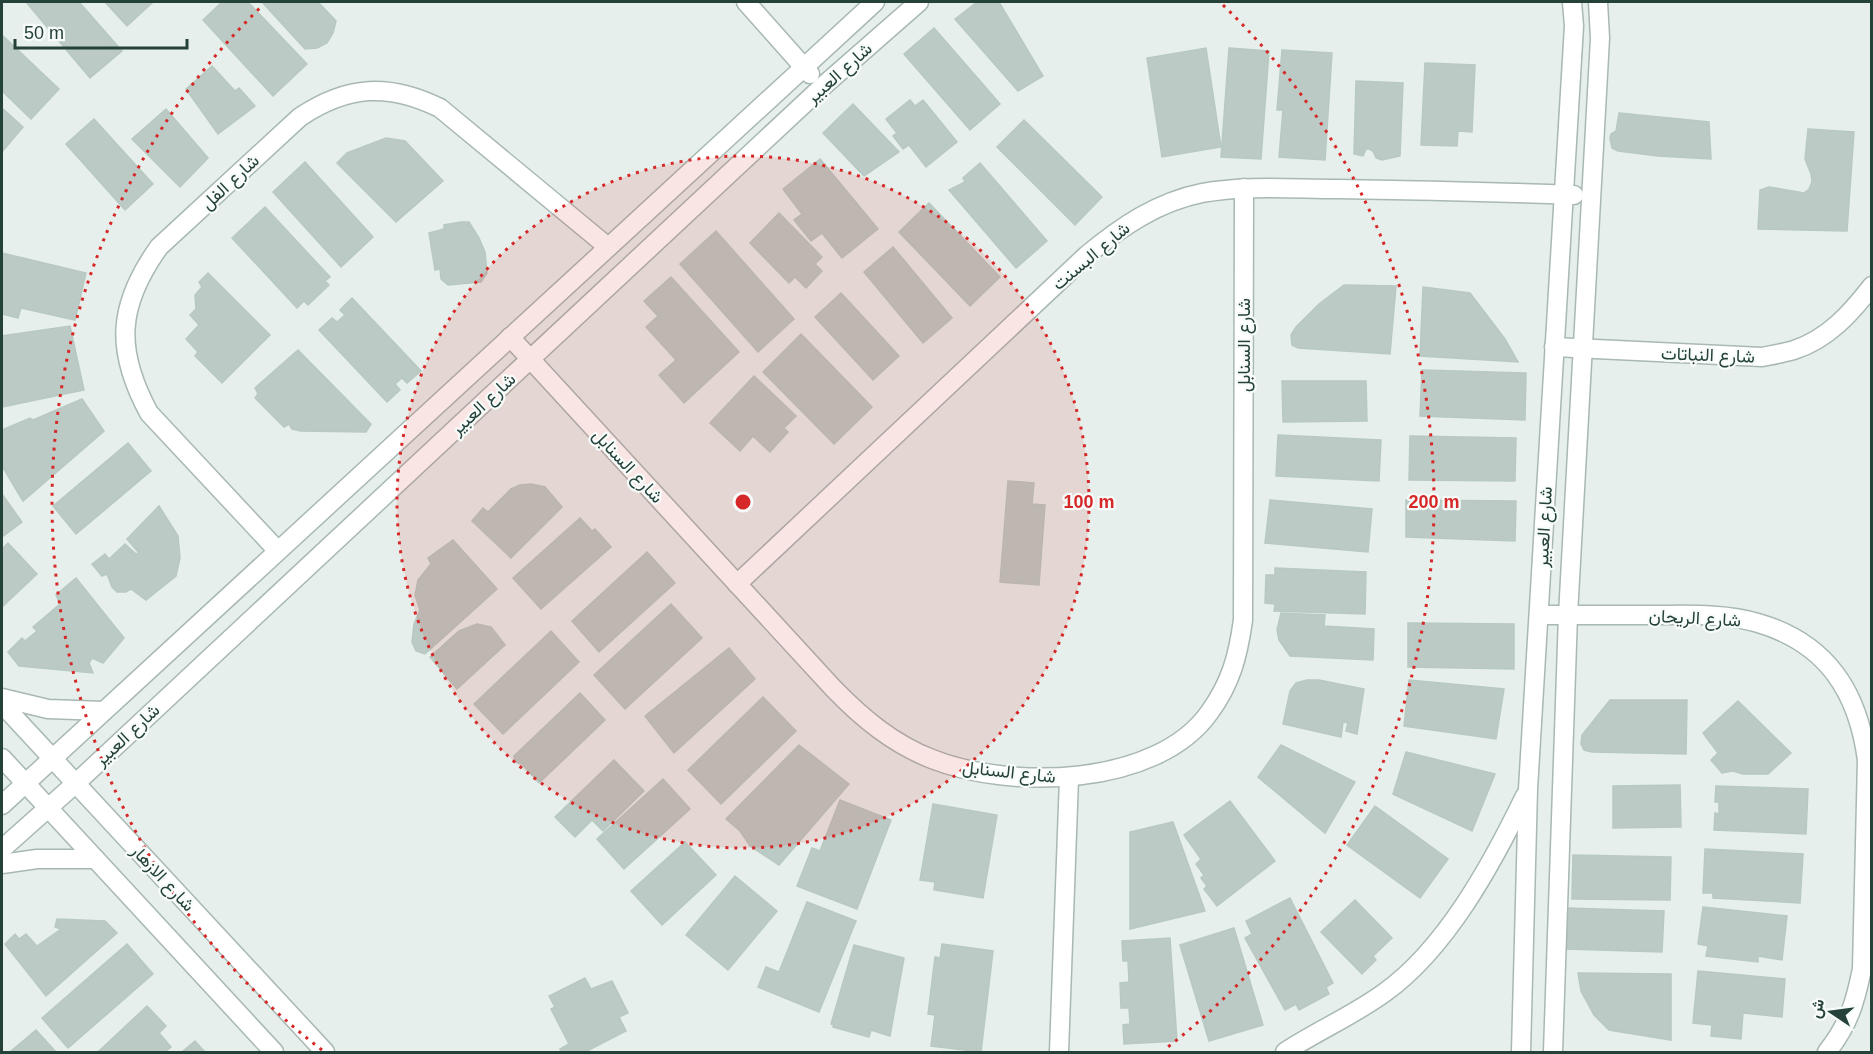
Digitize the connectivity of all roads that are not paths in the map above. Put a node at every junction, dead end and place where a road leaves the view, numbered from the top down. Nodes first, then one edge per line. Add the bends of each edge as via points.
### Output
1 (746, 2) edge
2 (875, 2) edge
3 (919, 2) edge
4 (1572, 2) edge
5 (1598, 2) edge
6 (804, 67) junction
7 (822, 87) junction
8 (1244, 188) junction
9 (1564, 195) junction
10 (1591, 196) junction
11 (608, 247) junction
12 (1872, 286) edge
13 (510, 337) junction
14 (1554, 347) junction
15 (1583, 349) junction
16 (531, 360) junction
17 (278, 551) junction
18 (736, 584) junction
19 (1539, 615) junction
20 (1568, 615) junction
21 (2, 698) edge
22 (2, 704) edge
23 (104, 711) junction
24 (2, 758) edge
25 (52, 759) junction
26 (1069, 778) junction
27 (25, 783) junction
28 (75, 784) junction
29 (1528, 789) junction
30 (2, 805) edge
31 (49, 808) junction
32 (2, 849) edge
33 (95, 859) junction
34 (2, 864) edge
35 (274, 1053) edge
36 (325, 1053) edge
37 (1059, 1053) edge
38 (1285, 1053) edge
39 (1521, 1053) edge
40 (1553, 1053) edge
41 (1827, 1053) edge

1 - 6 street
2 - 6 street, شارع العبير
3 - 7 street, شارع العبير
4 - 9 street, شارع العبير
5 - 10 street, شارع العبير via 1600,38
6 - 7 street
6 - 11 street, شارع العبير
7 - 16 street, شارع العبير
8 - 9 street, شارع البسنت
8 - 18 street, شارع البسنت via 1201,194 1160,207 1121,227
8 - 26 street, شارع السنابل via 1243,620 1239,654 1208,715 1183,739 1154,756 1122,767
9 - 10 street, شارع البسنت
9 - 14 street, شارع العبير
10 - 15 street, شارع العبير
11 - 13 street, شارع العبير
11 - 17 street, شارع الفل via 440,108 421,99 379,90 348,94 318,105 300,117 159,247 130,299 125,328 127,358 135,387 149,413
12 - 15 street, شارع النباتات via 1851,313 1825,335 1795,350 1762,357
13 - 16 street, شارع السنابل
13 - 17 street, شارع العبير
14 - 15 street, شارع النباتات
14 - 19 street, شارع العبير
15 - 20 street, شارع العبير
16 - 18 street, شارع السنابل
16 - 28 street, شارع العبير
17 - 23 street, شارع العبير
18 - 26 street, شارع السنابل via 862,718 896,742 933,760 972,771
19 - 20 street, شارع الريحان
19 - 29 street, شارع العبير
20 - 40 street, شارع العبير
20 - 41 street, شارع الريحان via 1690,615 1757,622 1787,634 1815,652 1837,675 1854,703 1867,760 1862,969 1856,1002
21 - 23 street via 48,710
22 - 25 street, شارع الازهار
23 - 25 street, شارع العبير
24 - 27 street, شارع الازهار
25 - 27 street, شارع العبير
25 - 28 street, شارع الازهار
26 - 37 street
27 - 30 street, شارع العبير
27 - 31 street, شارع الازهار
28 - 31 street, شارع العبير
28 - 36 street, شارع الازهار
29 - 38 street via 1480,880 1419,962 1386,992
29 - 39 street, شارع العبير
31 - 32 street, شارع العبير
31 - 33 street, شارع الازهار
33 - 34 street via 37,859
33 - 35 street, شارع الازهار

